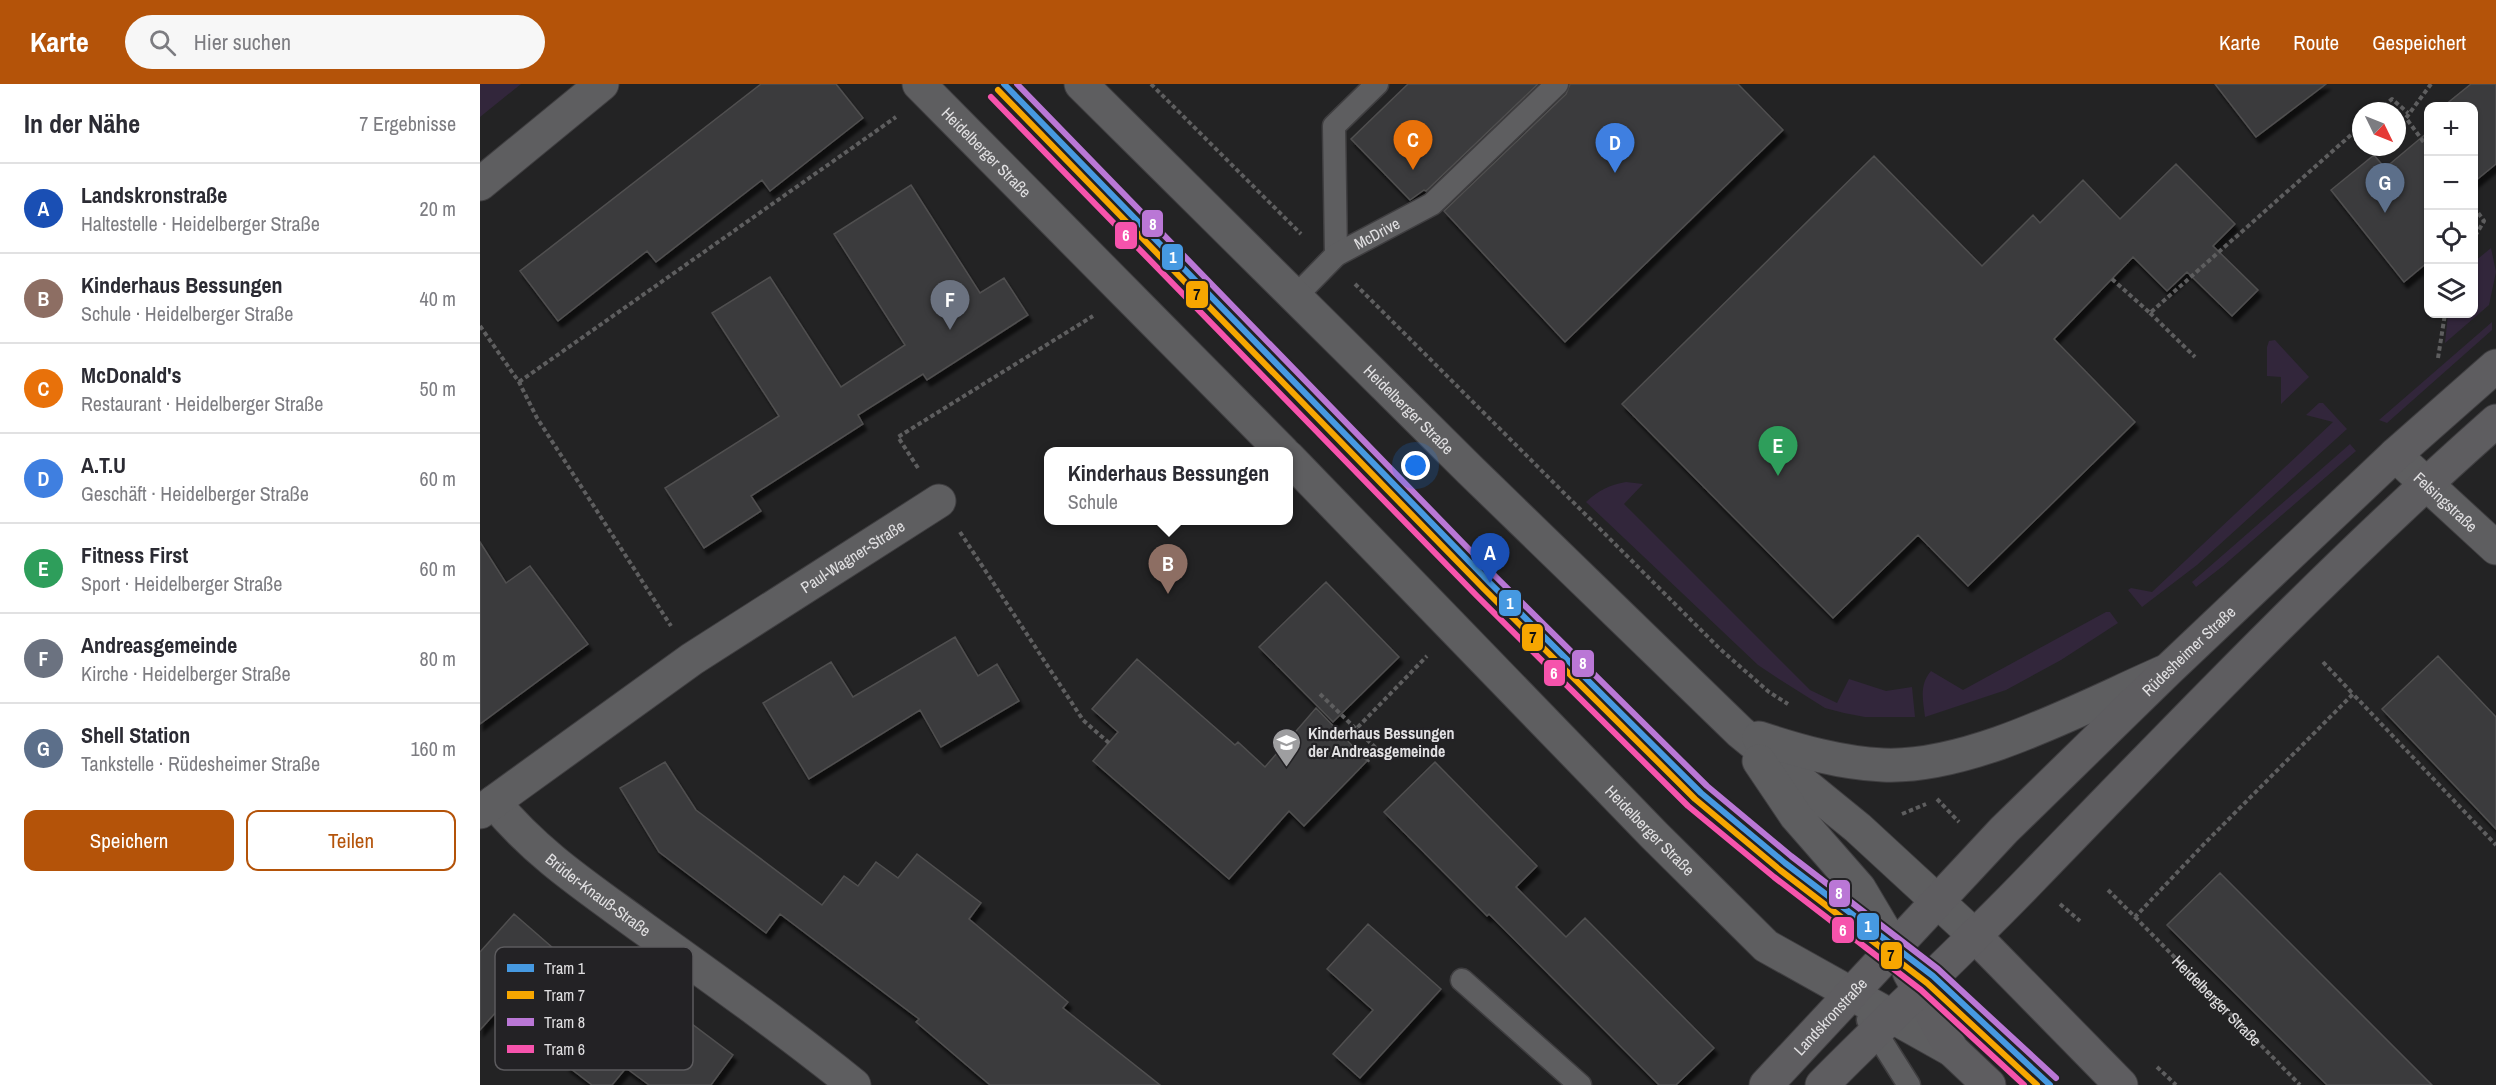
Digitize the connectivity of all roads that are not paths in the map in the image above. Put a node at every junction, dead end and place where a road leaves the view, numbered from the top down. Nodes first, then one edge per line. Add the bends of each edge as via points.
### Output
1 (602, 84) edge
2 (1081, 84) edge
3 (1377, 84) edge
4 (1557, 84) edge
5 (923, 89) edge
6 (480, 184) edge
7 (1333, 257) junction
8 (1295, 297) junction
9 (2496, 366) edge
10 (2496, 421) edge
11 (1278, 447) edge
12 (2395, 455) junction
13 (1293, 461) edge
14 (2426, 483) junction
15 (939, 501) road end
16 (2496, 548) edge
17 (2168, 670) junction
18 (1740, 732) junction
19 (487, 807) edge
20 (1938, 900) junction
21 (1974, 935) junction
22 (669, 947) edge
23 (1894, 947) junction
24 (693, 964) edge
25 (1462, 980) dead end
26 (1919, 989) junction
27 (1851, 994) junction
28 (1883, 1024) junction
29 (1952, 1050) junction
30 (854, 1085) edge
31 (1580, 1085) edge
32 (1766, 1085) edge
33 (1822, 1085) edge
34 (1909, 1085) edge
35 (1989, 1085) edge
36 (2121, 1085) edge

1 - 6 street
2 - 8 street, Heidelberger Straße
3 - 7 lane, McDrive via 1334,126
4 - 7 lane, McDrive via 1432,204
5 - 11 street, Heidelberger Straße
7 - 8 lane
8 - 18 street, Heidelberger Straße
9 - 12 main road, Rüdesheimer Straße
10 - 14 main road
12 - 14 street, Felsingstraße
12 - 17 main road, Rüdesheimer Straße
13 - 27 street, Heidelberger Straße via 1766,946
14 - 16 street, Felsingstraße
14 - 21 main road via 2193,711
15 - 19 street, Paul-Wagner-Straße via 692,659
17 - 18 street via 2013,738 1921,763 1883,765 1836,759
17 - 20 main road, Rüdesheimer Straße
18 - 20 street, Heidelberger Straße via 1858,828
18 - 23 street, Heidelberger Straße via 1796,816 1859,888
19 - 22 street, Brüder-Knauß-Straße via 555,864
20 - 21 street, Heidelberger Straße
20 - 23 main road, Rüdesheimer Straße
21 - 26 main road
21 - 36 main road, Heidelberger Straße
23 - 26 main road, Heidelberger Straße
23 - 27 main road, Landskronstraße
24 - 30 street, Brüder-Knauß-Straße
25 - 31 lane
26 - 28 main road
26 - 29 main road, Heidelberger Straße
27 - 28 street, Heidelberger Straße
27 - 32 main road, Landskronstraße
28 - 29 street, Heidelberger Straße
28 - 33 main road
28 - 34 lane
29 - 35 main road, Heidelberger Straße

